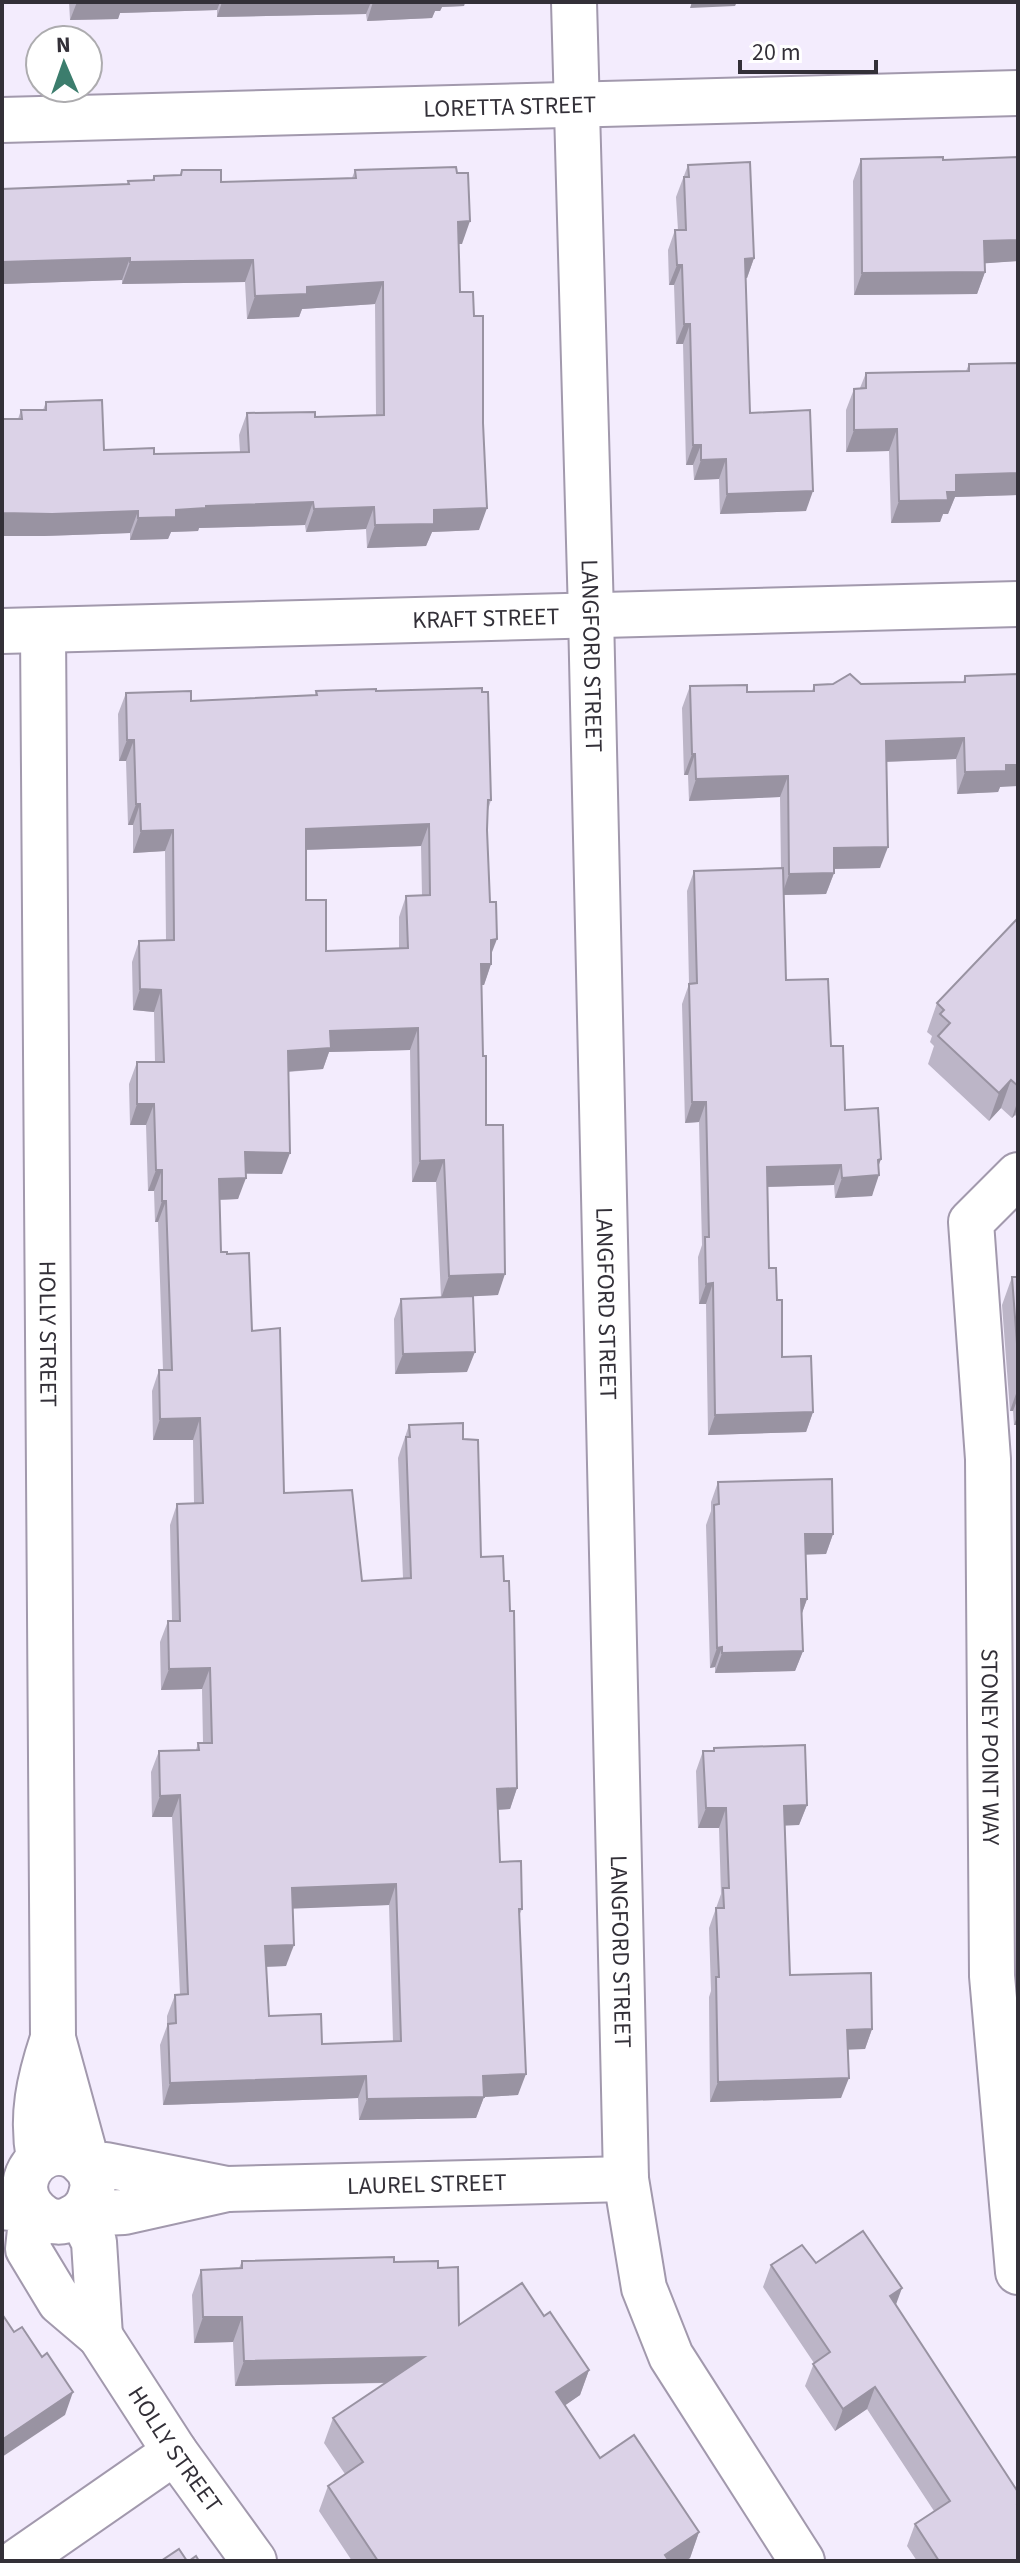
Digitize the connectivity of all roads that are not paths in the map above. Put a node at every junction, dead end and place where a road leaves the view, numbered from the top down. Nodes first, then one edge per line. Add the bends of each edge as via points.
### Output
1 (574, 2) edge
2 (1018, 93) edge
3 (578, 106) junction
4 (2, 120) edge
5 (1018, 604) edge
6 (591, 614) junction
7 (22, 630) edge
8 (1018, 1175) edge
9 (1003, 1459) edge
10 (1005, 1976) edge
11 (53, 2038) junction
12 (87, 2168) junction
13 (626, 2179) junction
14 (20, 2186) edge
15 (227, 2189) junction
16 (80, 2214) junction
17 (1018, 2272) edge
18 (100, 2336) junction
19 (175, 2452) junction
20 (18, 2561) edge
21 (254, 2561) edge
22 (802, 2561) edge

1 - 3 street, LANGFORD STREET
2 - 3 street, LORETTA STREET
3 - 4 street, LORETTA STREET
3 - 6 street, LANGFORD STREET
5 - 6 street, KRAFT STREET
6 - 7 street, KRAFT STREET
6 - 13 street, LANGFORD STREET
7 - 11 street, HOLLY STREET
8 - 9 street, STONEY POINT WAY via 971,1222
9 - 10 street, STONEY POINT WAY
10 - 17 street, STONEY POINT WAY
11 - 12 street, HOLLY STREET
11 - 14 street, HOLLY STREET via 39,2081 35,2138
12 - 14 street, LAUREL STREET via 74,2156 57,2153
12 - 15 street, LAUREL STREET via 106,2165
12 - 16 street via 91,2200
13 - 15 street, LAUREL STREET
13 - 22 street, LANGFORD STREET via 644,2288 671,2356
14 - 16 street, LAUREL STREET via 48,2221 65,2222
14 - 18 street, HOLLY STREET via 28,2249 60,2302
15 - 16 street, LAUREL STREET via 124,2212
16 - 18 street, HOLLY STREET via 94,2242
18 - 19 street, HOLLY STREET
19 - 20 street
19 - 21 street, HOLLY STREET

